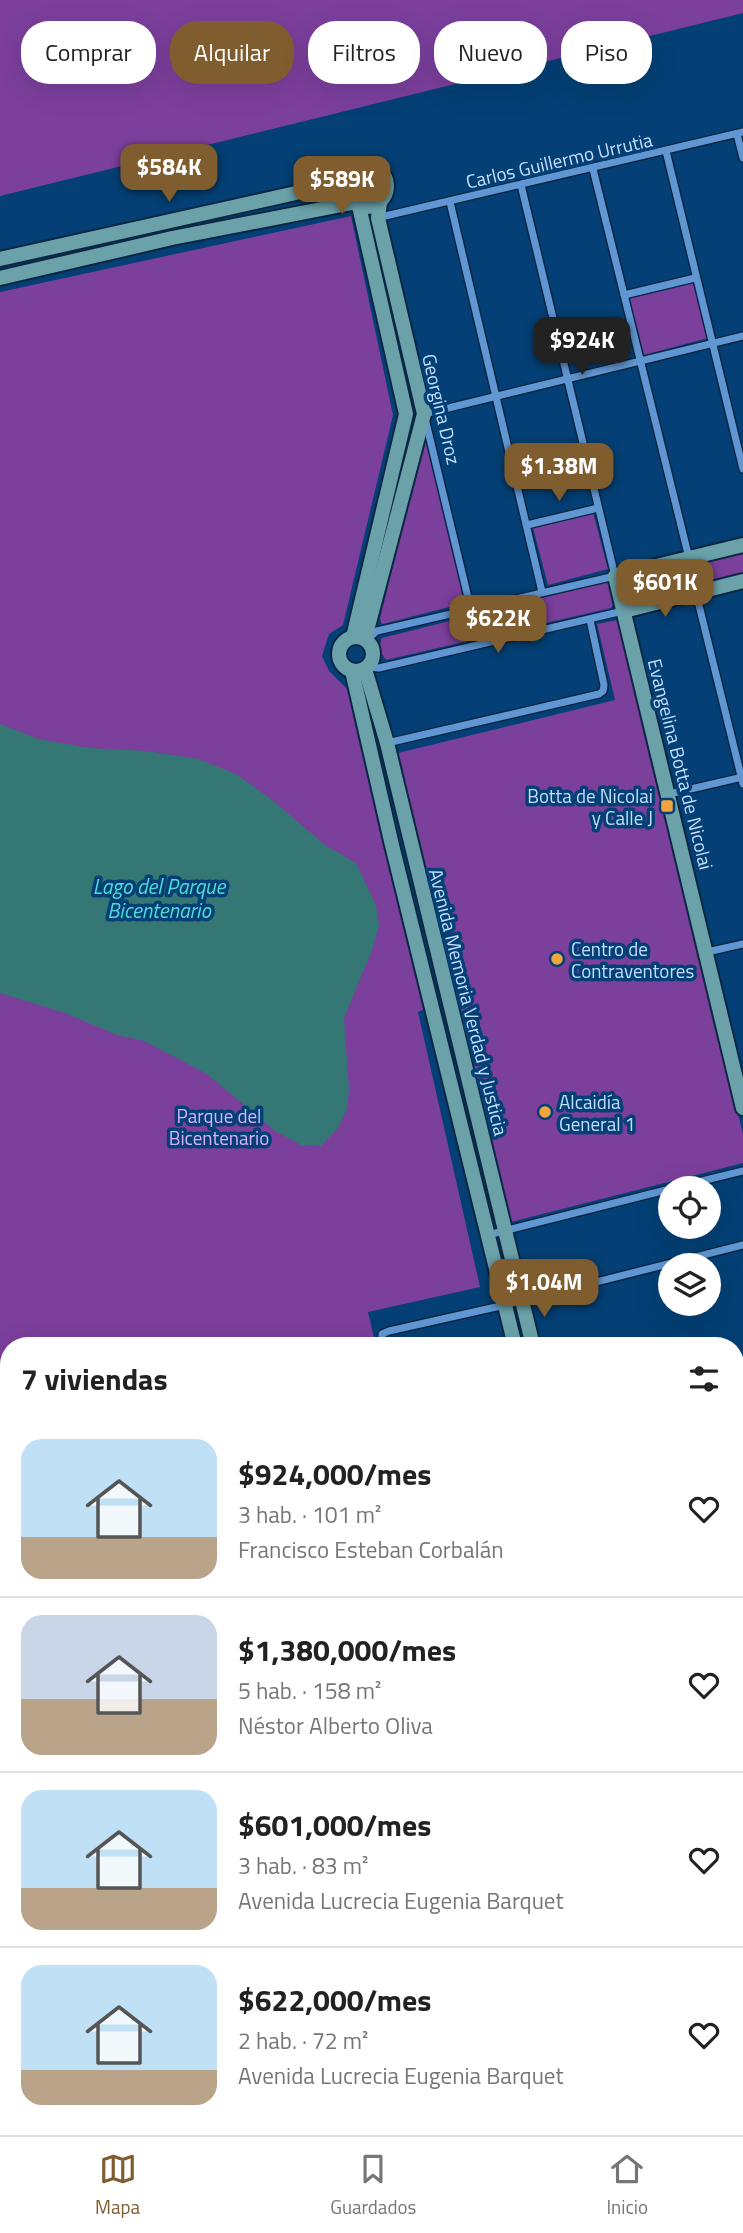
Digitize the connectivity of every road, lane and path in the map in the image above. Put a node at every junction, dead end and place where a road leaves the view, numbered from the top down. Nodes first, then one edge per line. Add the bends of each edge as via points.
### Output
1 (740, 133) edge
2 (666, 151) junction
3 (743, 158) edge
4 (593, 169) junction
5 (345, 182) junction
6 (521, 185) junction
7 (450, 202) junction
8 (356, 204) junction
9 (380, 212) junction
10 (0, 260) edge
11 (0, 278) edge
12 (695, 278) junction
13 (624, 295) junction
14 (743, 336) edge
15 (713, 344) junction
16 (640, 361) junction
17 (568, 379) junction
18 (496, 396) junction
19 (406, 414) joint
20 (424, 414) junction
21 (743, 469) edge
22 (598, 508) junction
23 (527, 525) junction
24 (743, 545) edge
25 (689, 558) junction
26 (615, 576) junction
27 (743, 581) edge
28 (542, 593) junction
29 (696, 593) junction
30 (471, 610) junction
31 (624, 611) junction
32 (590, 620) junction
33 (362, 638) junction
34 (362, 669) junction
35 (387, 743) junction
36 (742, 779) edge
37 (669, 794) junction
38 (743, 944) edge
39 (707, 952) junction
40 (743, 1108) edge
41 (743, 1171) edge
42 (721, 1177) edge
43 (658, 1192) edge
44 (505, 1230) junction
45 (488, 1235) junction
46 (743, 1245) edge
47 (522, 1300) junction
48 (505, 1305) junction
49 (382, 1337) edge
50 (513, 1337) edge
51 (531, 1337) edge

1 - 2 street, Carlos Guillermo Urrutia
1 - 3 street
2 - 4 street, Carlos Guillermo Urrutia
2 - 12 street
4 - 6 street, Carlos Guillermo Urrutia
4 - 13 street
5 - 8 street
5 - 9 street via 359,166 374,166 385,175 387,190
5 - 10 street
6 - 7 street, Carlos Guillermo Urrutia
6 - 17 street, Evangelina Botta de Nicolai
7 - 9 street, Carlos Guillermo Urrutia
7 - 18 street
8 - 9 street
8 - 11 street via 172,238
8 - 19 street, Georgina Droz
9 - 20 street, Georgina Droz
12 - 13 street
12 - 15 street
13 - 16 street
14 - 15 street
15 - 16 street
15 - 21 street
16 - 17 street
16 - 25 street
17 - 18 street
17 - 22 street, Evangelina Botta de Nicolai
18 - 20 street
18 - 23 street
19 - 33 street, Avenida Memoria Verdad y Justicia
20 - 30 street, Georgina Droz
20 - 33 street, Avenida Memoria Verdad y Justicia
22 - 23 street
22 - 26 street, Evangelina Botta de Nicolai
23 - 28 street
24 - 25 street
25 - 26 street
26 - 28 street
26 - 31 street, Evangelina Botta de Nicolai
27 - 29 street
28 - 30 street
29 - 31 street
29 - 36 street
30 - 33 street
31 - 32 street
31 - 37 street, Evangelina Botta de Nicolai
32 - 34 street
32 - 35 street via 604,685 599,694
33 - 34 street, Avenida Memoria Verdad y Justicia via 374,653
33 - 34 street, Avenida Memoria Verdad y Justicia via 343,642 339,653 342,664
34 - 35 street, Avenida Memoria Verdad y Justicia
34 - 45 street, Avenida Memoria Verdad y Justicia via 391,841
35 - 44 street, Avenida Memoria Verdad y Justicia
36 - 37 street
37 - 39 street, Evangelina Botta de Nicolai
38 - 39 street
39 - 40 street, Evangelina Botta de Nicolai
41 - 42 street
43 - 44 street
44 - 45 street
44 - 47 street, Avenida Memoria Verdad y Justicia
45 - 48 street, Avenida Memoria Verdad y Justicia
46 - 47 street
47 - 48 street
47 - 51 street, Avenida Memoria Verdad y Justicia
48 - 49 street via 389,1331
48 - 50 street, Avenida Memoria Verdad y Justicia

